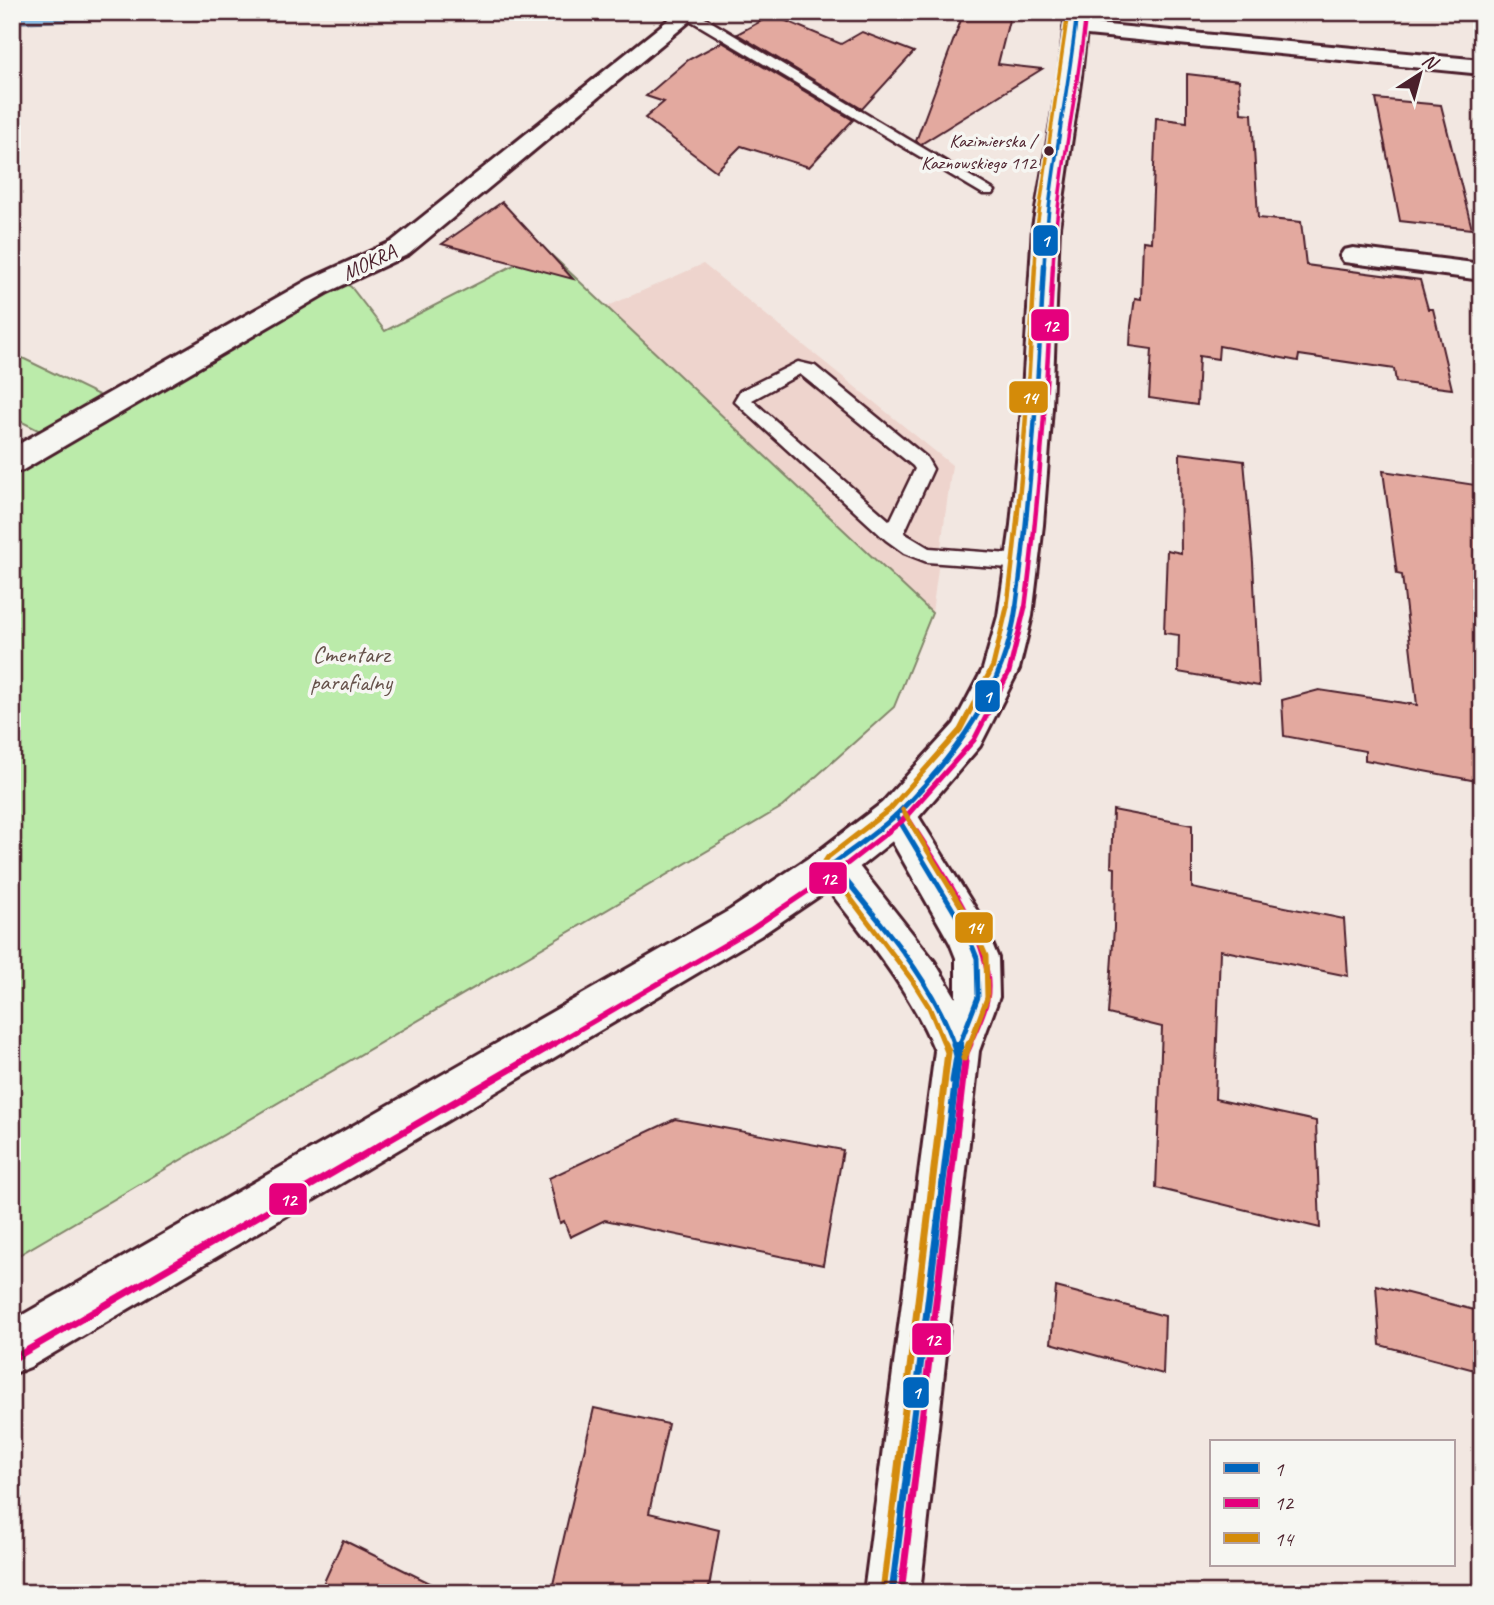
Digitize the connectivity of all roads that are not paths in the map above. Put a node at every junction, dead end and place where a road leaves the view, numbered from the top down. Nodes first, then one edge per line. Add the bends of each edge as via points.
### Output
1 (690, 13) edge
2 (1076, 20) edge
3 (1482, 67) edge
4 (988, 191) dead end
5 (1353, 256) dead end
6 (1482, 272) edge
7 (12, 461) edge
8 (893, 535) junction
9 (1023, 562) junction
10 (896, 815) junction
11 (833, 864) junction
12 (957, 1051) junction
13 (12, 1349) edge
14 (892, 1593) edge

1 - 4 lane
1 - 7 street, MOKRA via 400,248 318,286
2 - 3 street
2 - 9 street via 1046,227
5 - 6 street
8 - 8 lane via 743,401 746,395 798,369 809,370 920,462 924,470
8 - 9 lane via 927,555
9 - 10 street via 1016,616 1001,669 967,735
10 - 11 street
10 - 12 street via 967,933 977,958 978,997
11 - 12 street via 919,975 937,1003
11 - 13 street via 745,923
12 - 14 street

